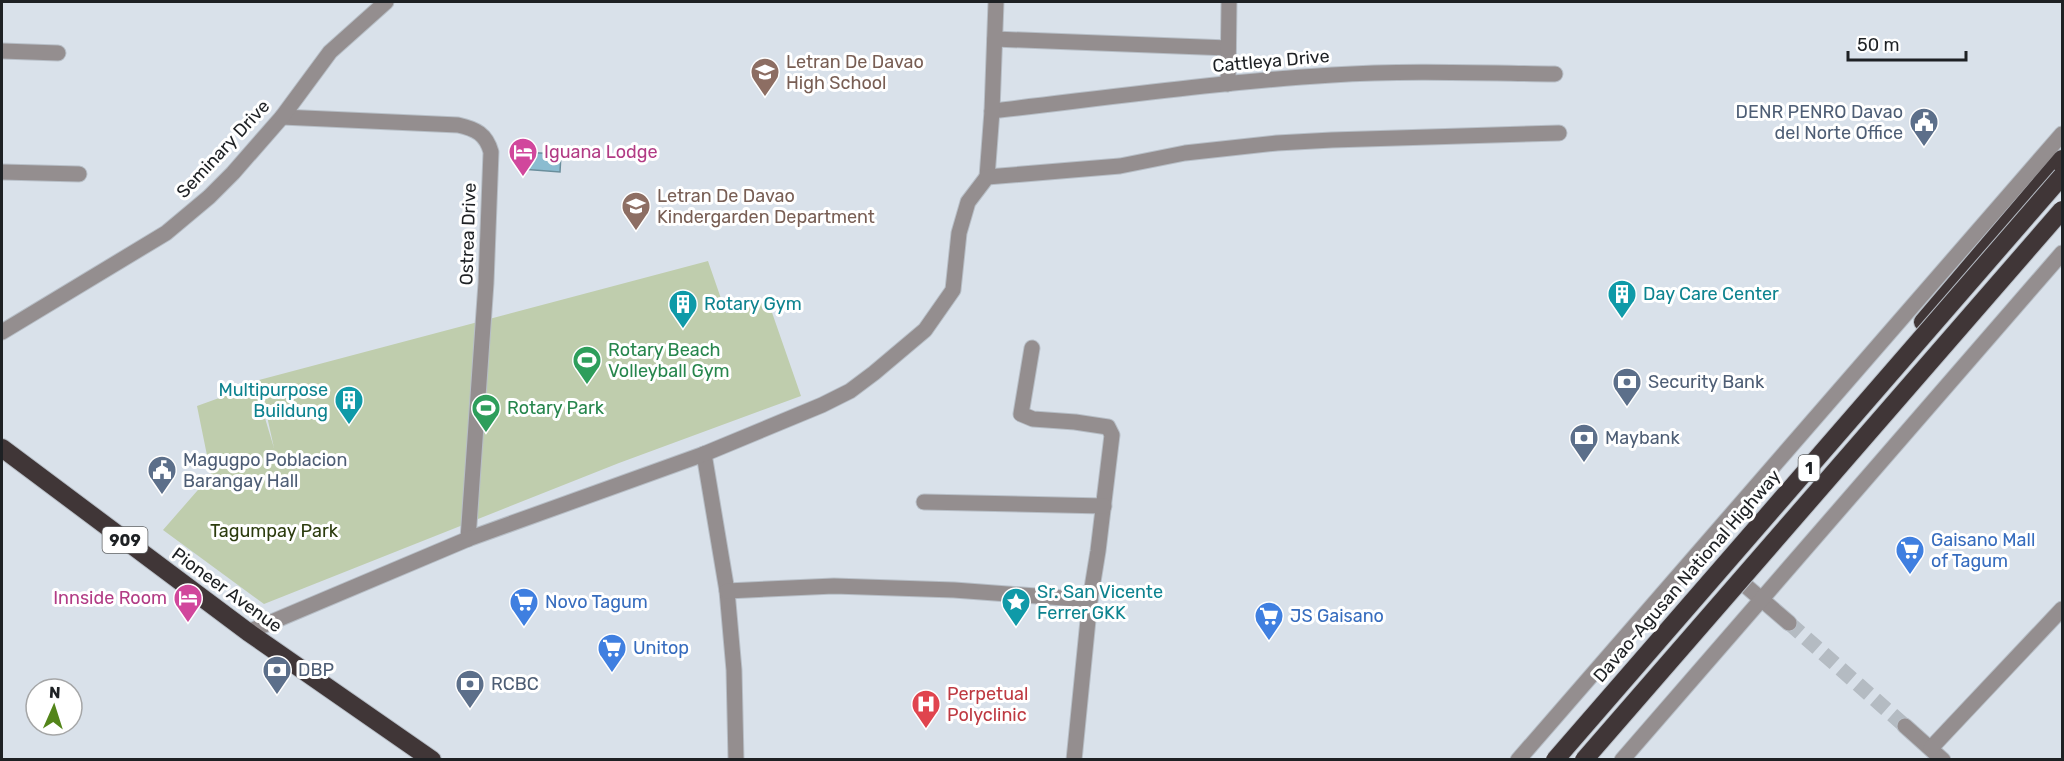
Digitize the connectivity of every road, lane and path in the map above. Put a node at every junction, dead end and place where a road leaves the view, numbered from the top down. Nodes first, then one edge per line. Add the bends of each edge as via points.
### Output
1 (384, 2) edge
2 (996, 2) edge
3 (1229, 2) edge
4 (995, 39) junction
5 (1228, 48) junction
6 (2, 51) edge
7 (58, 53) dead end
8 (1555, 74) dead end
9 (1228, 84) junction
10 (992, 111) junction
11 (282, 117) junction
12 (1559, 133) dead end
13 (2062, 134) edge
14 (2062, 159) edge
15 (2, 172) edge
16 (79, 174) dead end
17 (2062, 176) edge
18 (987, 177) junction
19 (2062, 210) edge
20 (2062, 222) edge
21 (2062, 253) edge
22 (2, 332) edge
23 (1032, 348) dead end
24 (1878, 376) junction
25 (1907, 400) junction
26 (1876, 436) junction
27 (5, 454) edge
28 (704, 454) junction
29 (924, 502) dead end
30 (1104, 506) junction
31 (468, 539) junction
32 (1746, 586) joint
33 (727, 591) junction
34 (1090, 600) junction
35 (1761, 600) junction
36 (2062, 609) edge
37 (1788, 623) tunnel mouth
38 (248, 632) junction
39 (1905, 726) tunnel mouth
40 (1931, 748) junction
41 (432, 759) edge
42 (736, 759) edge
43 (1074, 759) edge
44 (1518, 759) edge
45 (1555, 759) edge
46 (1584, 759) edge
47 (1622, 759) edge
48 (1943, 759) edge

1 - 11 street, Seminary Drive via 330,52
2 - 4 street
3 - 5 street
4 - 5 street
4 - 10 street
5 - 9 street
6 - 7 street
8 - 9 street, Cattleya Drive via 1401,72
9 - 10 street, Cattleya Drive
10 - 18 street
11 - 22 street, Seminary Drive via 217,189 166,233
11 - 31 street, Ostrea Drive via 458,125 481,133 488,142 491,152 486,283
12 - 18 street via 1277,143 1120,165
13 - 44 street
14 - 24 highway
15 - 16 street
17 - 45 highway, Davao-Agusan National Highway / 1, bridge
18 - 28 street via 965,212 953,290 925,330 850,391
19 - 46 highway, 1, bridge
20 - 25 highway, 1
21 - 35 street
23 - 30 street via 1021,414 1110,429
24 - 25 highway via 1888,392
24 - 26 highway via 1847,411 1865,419
25 - 26 highway, 1
26 - 32 highway, 1
27 - 38 highway, Pioneer Avenue / 909
28 - 31 street
28 - 33 street
29 - 30 street
30 - 34 street
31 - 38 street
32 - 35 street
33 - 34 street via 834,586
33 - 42 street
34 - 43 street
35 - 37 street
35 - 47 street
36 - 40 street
38 - 41 highway, Pioneer Avenue / 909
39 - 40 street
40 - 48 street

